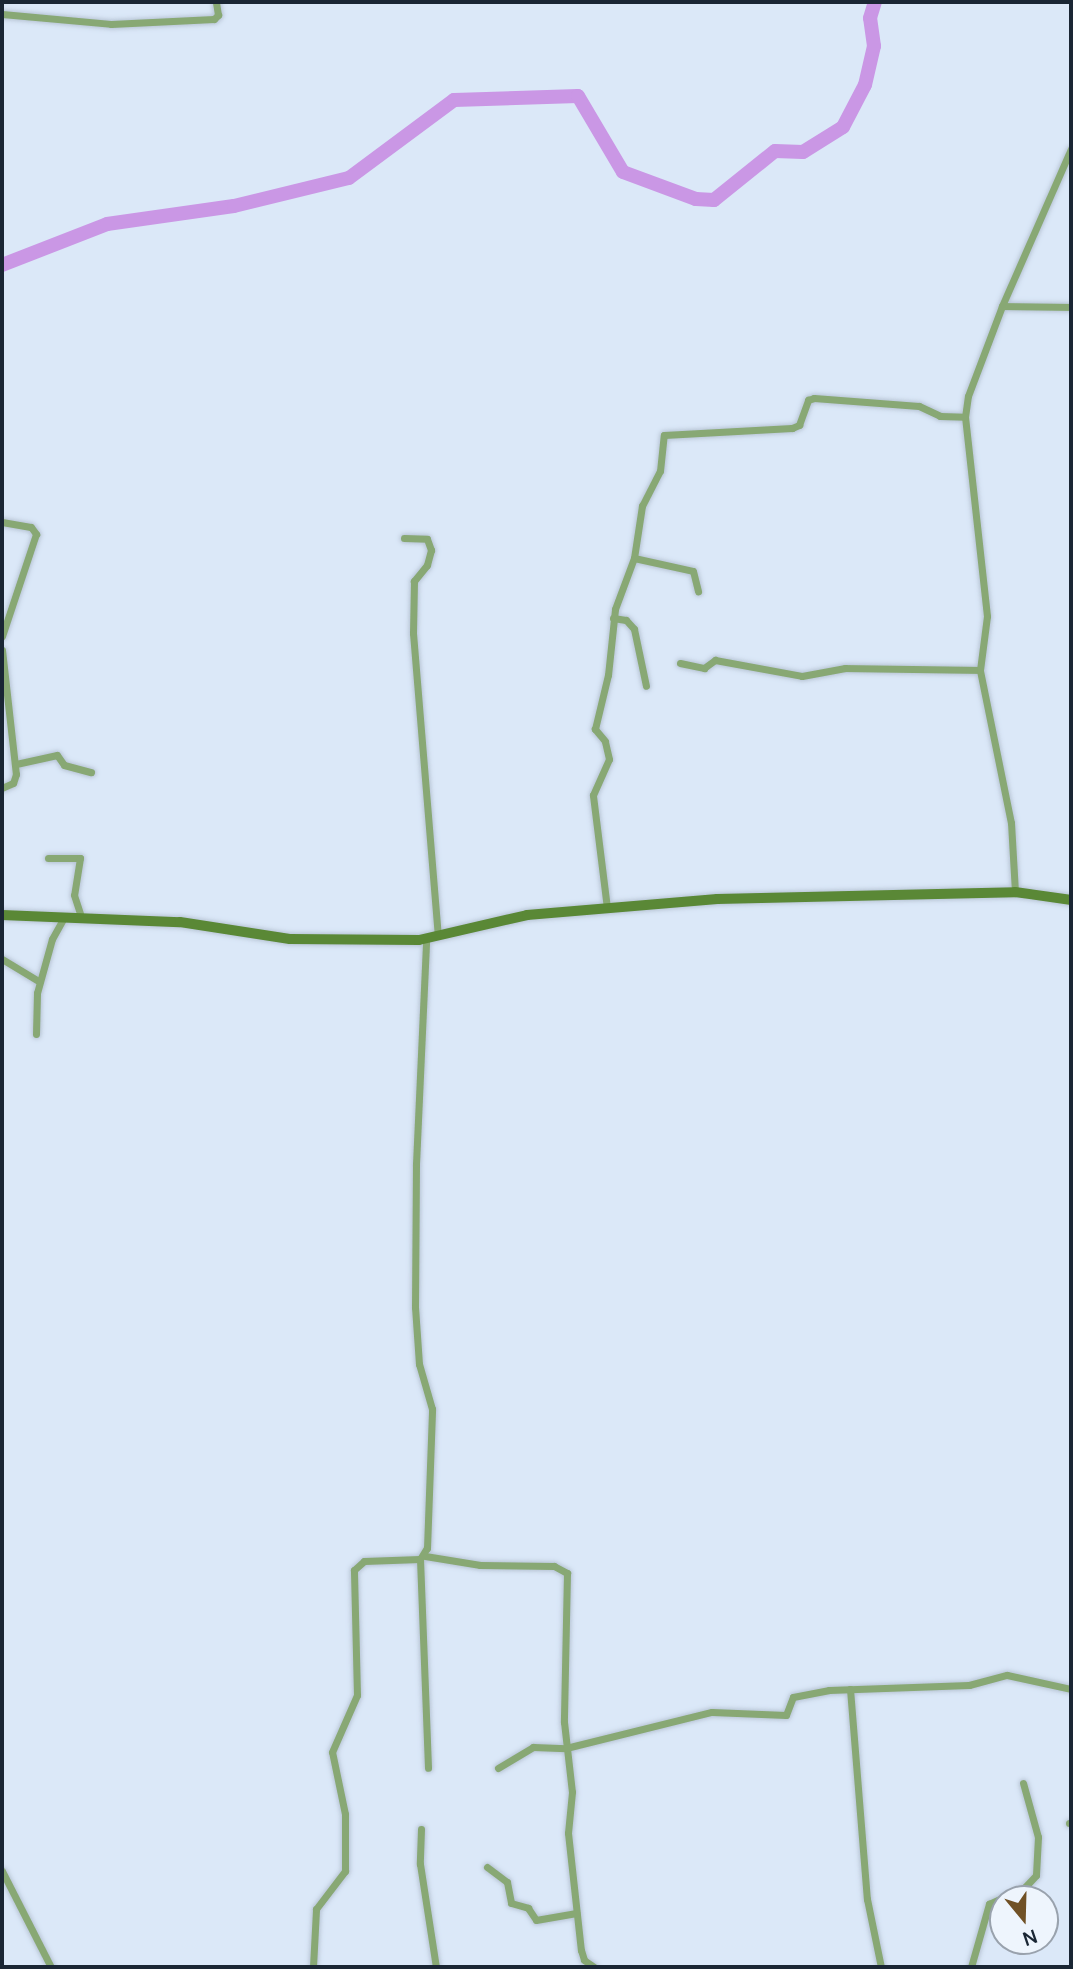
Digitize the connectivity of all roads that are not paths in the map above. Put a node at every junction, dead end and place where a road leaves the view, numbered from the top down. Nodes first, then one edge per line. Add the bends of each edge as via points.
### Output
1 (216, 2) edge
2 (2, 14) edge
3 (1071, 149) edge
4 (1002, 306) junction
5 (1071, 307) edge
6 (965, 417) junction
7 (2, 522) edge
8 (404, 538) dead end
9 (634, 558) junction
10 (698, 591) dead end
11 (613, 618) junction
12 (2, 636) edge
13 (2, 650) edge
14 (680, 663) dead end
15 (980, 670) junction
16 (646, 685) dead end
17 (16, 764) junction
18 (91, 772) dead end
19 (2, 788) edge
20 (48, 858) dead end
21 (1015, 892) junction
22 (1071, 900) edge
23 (607, 908) junction
24 (2, 915) edge
25 (65, 916) junction
26 (81, 916) junction
27 (438, 934) junction
28 (426, 940) junction
29 (2, 959) edge
30 (40, 982) junction
31 (36, 1034) dead end
32 (423, 1557) junction
33 (850, 1689) junction
34 (1071, 1689) edge
35 (566, 1748) junction
36 (428, 1768) dead end
37 (498, 1768) dead end
38 (1023, 1783) dead end
39 (421, 1829) dead end
40 (487, 1867) dead end
41 (2, 1871) edge
42 (576, 1913) junction
43 (51, 1967) edge
44 (313, 1967) edge
45 (436, 1967) edge
46 (594, 1967) edge
47 (881, 1967) edge
48 (971, 1967) edge

1 - 2 street via 218,15 214,19 111,24
3 - 4 street
4 - 5 street
4 - 6 street
6 - 9 street via 946,417 919,406 812,398 799,425 785,429 667,432 660,471 640,511
6 - 15 street via 987,616
7 - 12 street via 31,527 36,534
8 - 27 street via 427,538 431,550 427,565 414,581 413,634
9 - 10 street via 693,571
9 - 11 street
11 - 16 street via 626,620 634,629
11 - 23 street via 608,675 595,729 605,741 609,760 593,795
13 - 17 street
14 - 15 street via 704,668 713,660 722,660 802,676 845,668
15 - 21 street via 1011,823
17 - 18 street via 57,755 64,765
17 - 19 street via 15,779
20 - 26 street via 80,858 74,895
21 - 22 street
21 - 23 street via 717,900
23 - 27 street via 527,915
24 - 25 street
25 - 26 street
25 - 30 street
26 - 28 street via 180,922 289,939
27 - 28 street
28 - 32 street via 415,1307 419,1364 432,1409
29 - 30 street
30 - 31 street
32 - 35 street via 554,1566 566,1573
32 - 36 street
32 - 44 street via 364,1561 354,1570 357,1695 332,1752 345,1814 345,1871 316,1909
33 - 34 street via 956,1686 1007,1675
33 - 35 street via 795,1696 786,1715 716,1711
33 - 47 street via 867,1904
35 - 37 street via 533,1747
35 - 42 street
38 - 48 street via 1038,1837 1036,1875 1025,1887 989,1905
39 - 45 street via 420,1864
40 - 42 street via 507,1882 511,1903 528,1908 536,1920
41 - 43 street
42 - 46 street via 584,1960

